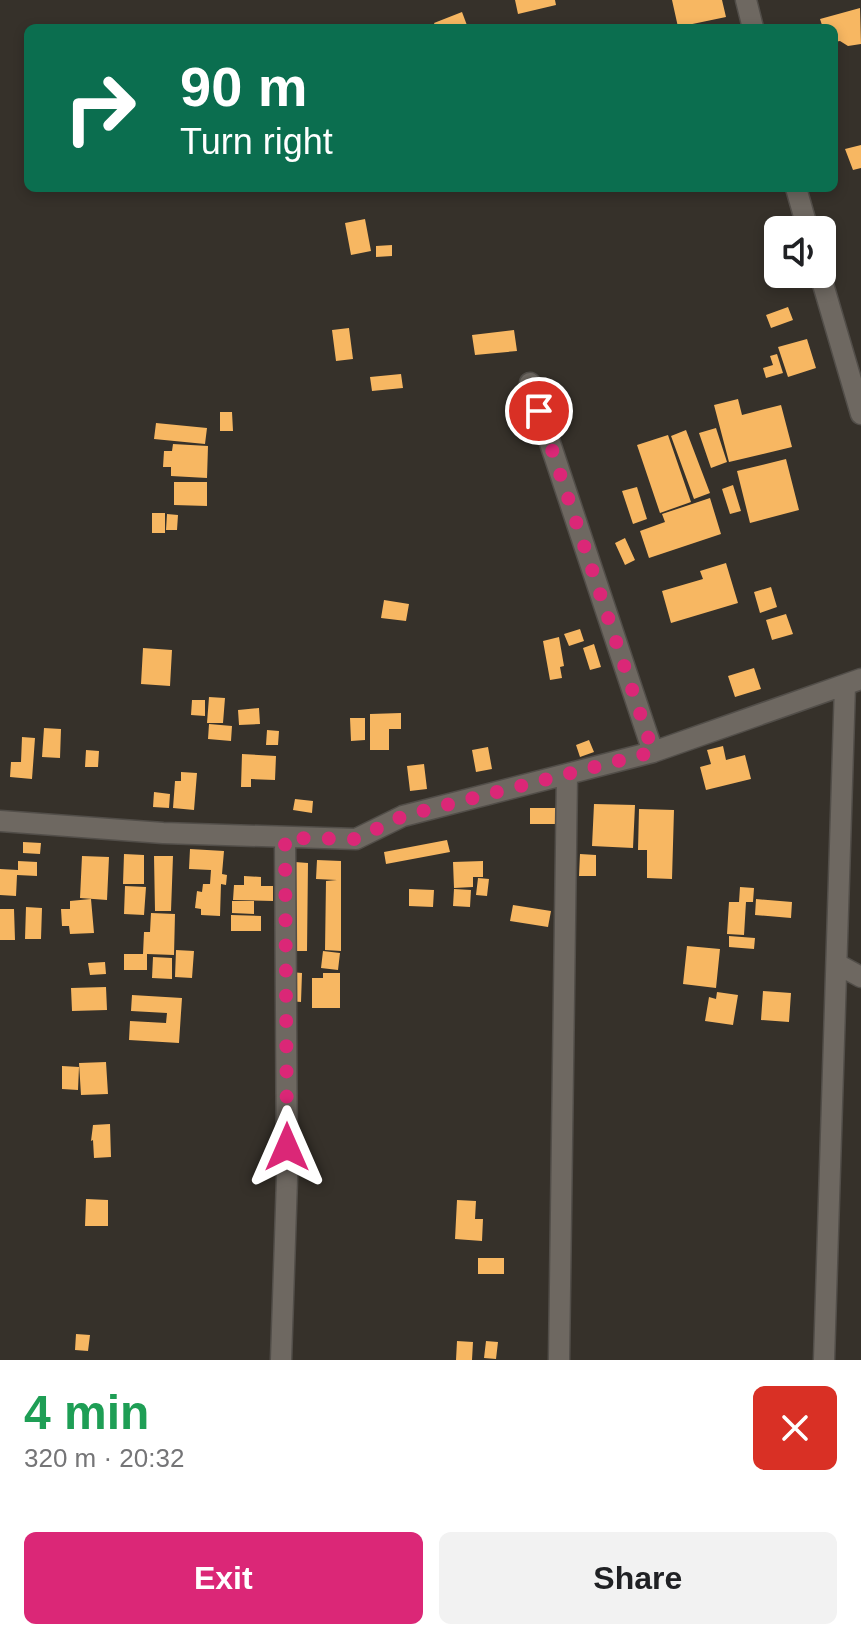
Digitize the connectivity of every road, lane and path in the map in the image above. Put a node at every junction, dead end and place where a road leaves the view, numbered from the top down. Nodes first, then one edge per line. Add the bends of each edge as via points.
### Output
1 (746, 0) edge
2 (752, 24) edge
3 (797, 192) edge
4 (804, 216) edge
5 (824, 288) edge
6 (530, 383) dead end
7 (861, 414) edge
8 (853, 682) edge
9 (653, 752) junction
10 (567, 774) junction
11 (0, 821) edge
12 (285, 838) junction
13 (837, 964) junction
14 (861, 977) edge
15 (281, 1360) edge
16 (559, 1360) edge
17 (824, 1360) edge

1 - 2 street
3 - 4 street
5 - 7 street
6 - 9 street
8 - 9 street
8 - 13 street
9 - 10 street
10 - 12 street via 403,816 356,839
10 - 16 street
11 - 12 street
12 - 15 street via 287,1178
13 - 14 street
13 - 17 street

